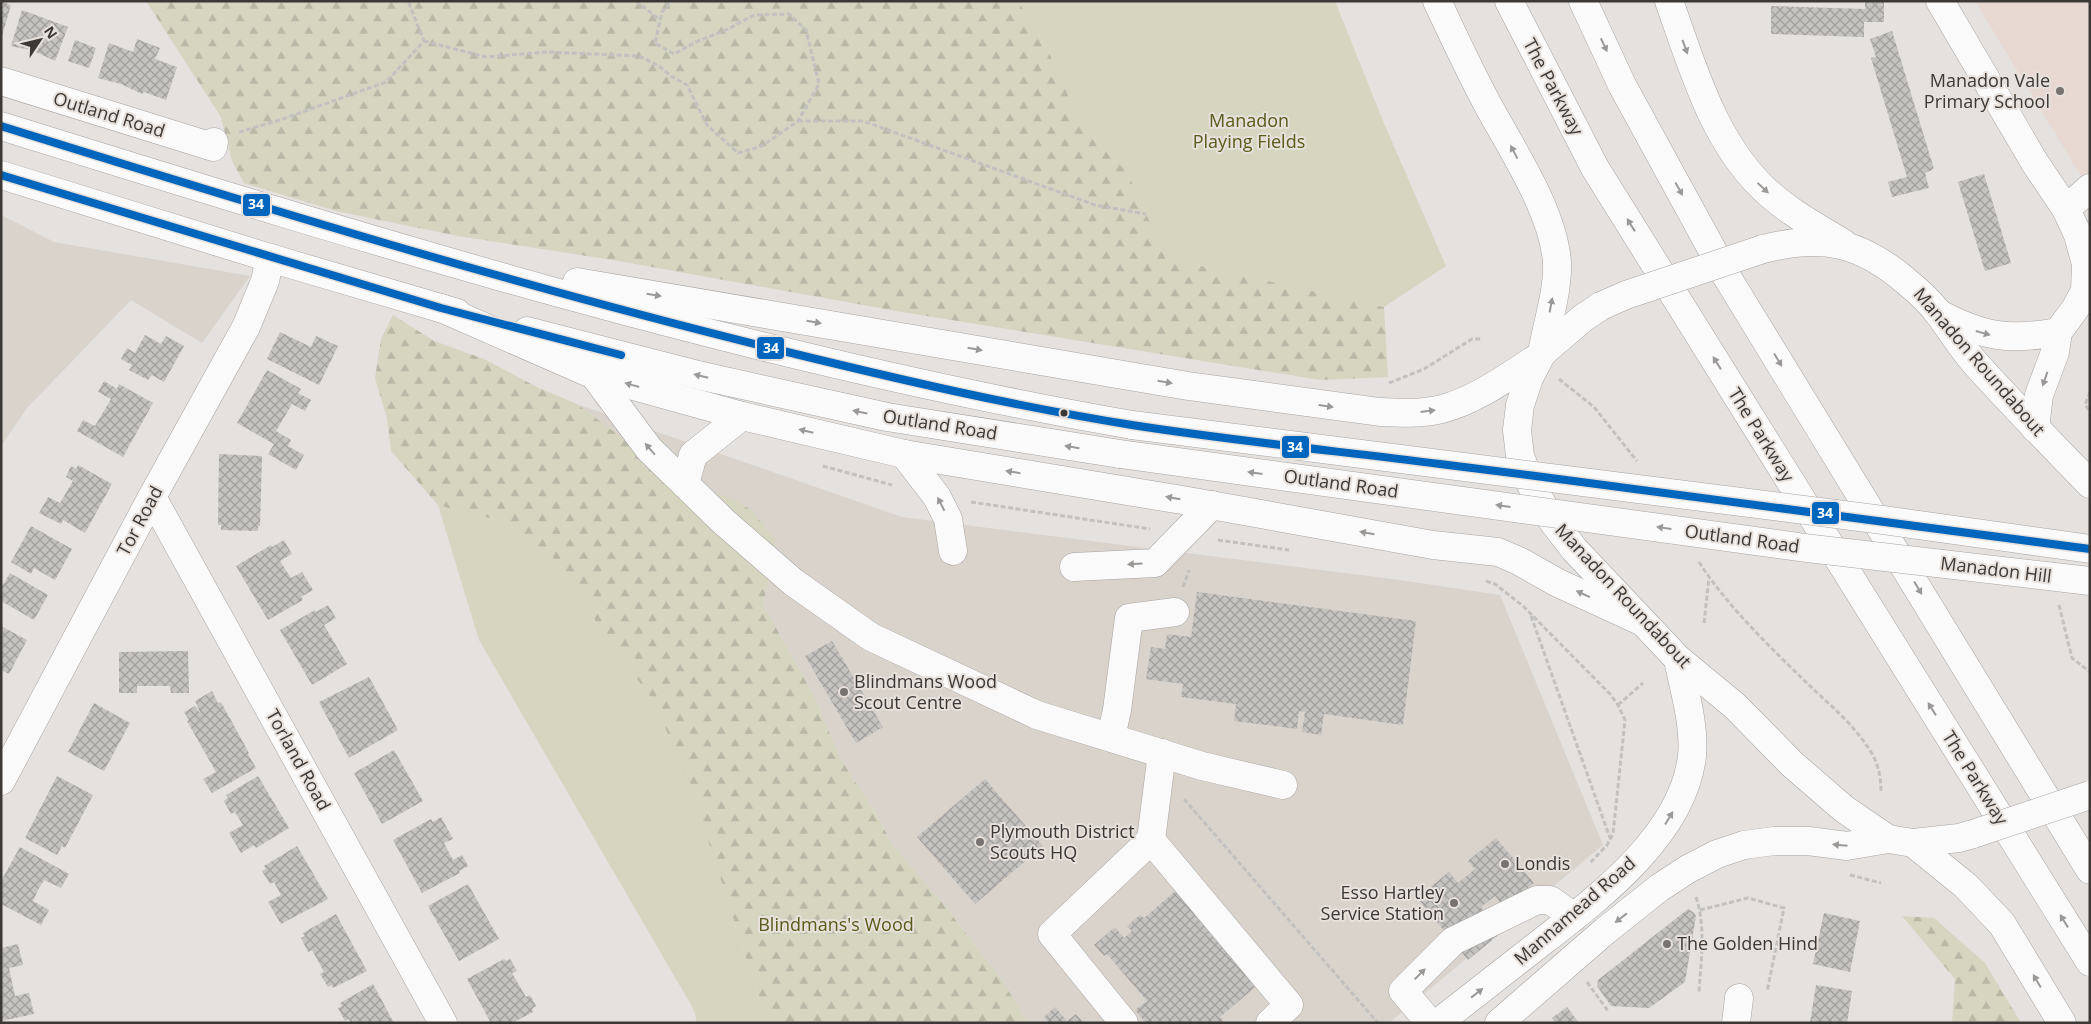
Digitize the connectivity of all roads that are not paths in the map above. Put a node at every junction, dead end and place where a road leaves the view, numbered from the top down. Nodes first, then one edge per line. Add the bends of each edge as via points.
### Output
1 (1437, 1) edge
2 (1509, 1) edge
3 (1583, 1) edge
4 (1669, 1) edge
5 (1940, 1) edge
6 (1, 80) edge
7 (1, 126) edge
8 (214, 142) road end
9 (1, 175) edge
10 (2090, 188) edge
11 (2066, 209) junction
12 (1846, 245) junction
13 (270, 258) junction
14 (433, 258) junction
15 (440, 308) junction
16 (1938, 313) junction
17 (2082, 315) edge
18 (2058, 332) junction
19 (1541, 354) junction
20 (594, 375) junction
21 (742, 416) junction
22 (2035, 428) junction
23 (2054, 447) junction
24 (904, 454) junction
25 (2090, 467) edge
26 (685, 484) junction
27 (2090, 484) edge
28 (152, 497) junction
29 (1212, 505) junction
30 (1883, 520) joint
31 (2090, 549) edge
32 (953, 551) dead end
33 (1903, 558) joint
34 (1074, 567) dead end
35 (2090, 581) edge
36 (1175, 612) road end
37 (1643, 622) junction
38 (1678, 659) junction
39 (1110, 737) junction
40 (1168, 755) junction
41 (1, 781) edge
42 (1283, 785) dead end
43 (2090, 795) edge
44 (1151, 840) junction
45 (1901, 841) junction
46 (2090, 870) edge
47 (1574, 917) junction
48 (2090, 962) edge
49 (443, 1023) edge
50 (1124, 1023) edge
51 (1270, 1023) edge
52 (1430, 1023) edge
53 (1438, 1023) edge
54 (1499, 1023) edge
55 (2062, 1023) edge

19 -> 1 main road via 1556,281 1553,243 1539,201 1467,66
48 -> 2 main road, The Parkway via 1595,168
3 -> 46 main road via 1622,85 1728,277
4 -> 12 main road via 1720,129 1747,171 1780,203
5 - 11 main road via 2035,163
6 - 8 main road, Outland Road via 213,147
7 - 14 main road, Outland Road
9 - 13 main road, Outland Road
10 - 11 main road
11 - 17 main road via 2086,264
12 - 16 main road, Manadon Roundabout via 1867,252 1890,266
12 - 19 main road, Manadon Roundabout, bridge via 1797,242 1763,249 1626,295 1583,318
13 - 15 main road, Outland Road
13 - 28 main road, Tor Road via 265,281 246,327
14 -> 19 main road via 1188,386 1380,412 1410,413 1463,402
14 - 30 main road, Outland Road, bridge via 711,335 1018,405 1132,425
15 - 20 main road
33 -> 15 main road, Outland Road, bridge via 1120,454 887,417 702,376
16 -> 18 main road via 1990,335 2014,337
16 - 22 main road, Manadon Roundabout via 1961,348
17 - 18 main road
18 -> 22 main road via 2040,395
19 - 37 main road, Manadon Roundabout via 1520,405 1517,430 1520,456 1531,485 1574,549
21 -> 20 main road
26 -> 20 main road via 650,449
24 -> 21 main road
21 - 26 main road via 693,455
22 - 23 main road, Manadon Roundabout
23 - 25 main road
23 - 27 main road, Manadon Roundabout
29 -> 24 main road
32 -> 24 main road via 948,519 937,497
26 - 39 main road via 793,582 871,637 1037,715
28 - 41 main road, Tor Road
28 - 49 main road, Torland Road
29 -> 34 main road via 1155,563
37 -> 29 main road via 1498,552 1433,545
30 - 31 main road, Manadon Hill, bridge
33 - 35 main road, Manadon Hill, bridge
36 - 39 main road via 1129,618 1117,710
37 - 38 main road, Manadon Roundabout
38 - 45 main road, Manadon Roundabout via 1735,706 1844,809
47 -> 38 main road, Mannamead Road via 1653,841 1679,800 1692,757 1692,735
39 - 40 main road
40 - 42 main road
40 - 44 main road
43 - 45 main road, bridge via 1959,838
44 - 50 main road via 1052,934
44 - 51 main road via 1290,1005
45 -> 54 main road, Mannamead Road via 1847,846 1774,841 1744,845 1717,854 1659,888
55 -> 45 main road, Manadon Roundabout via 2002,924 1986,905 1966,886
52 -> 47 main road via 1403,992 1453,941 1537,900 1550,900
53 -> 47 main road, Mannamead Road

